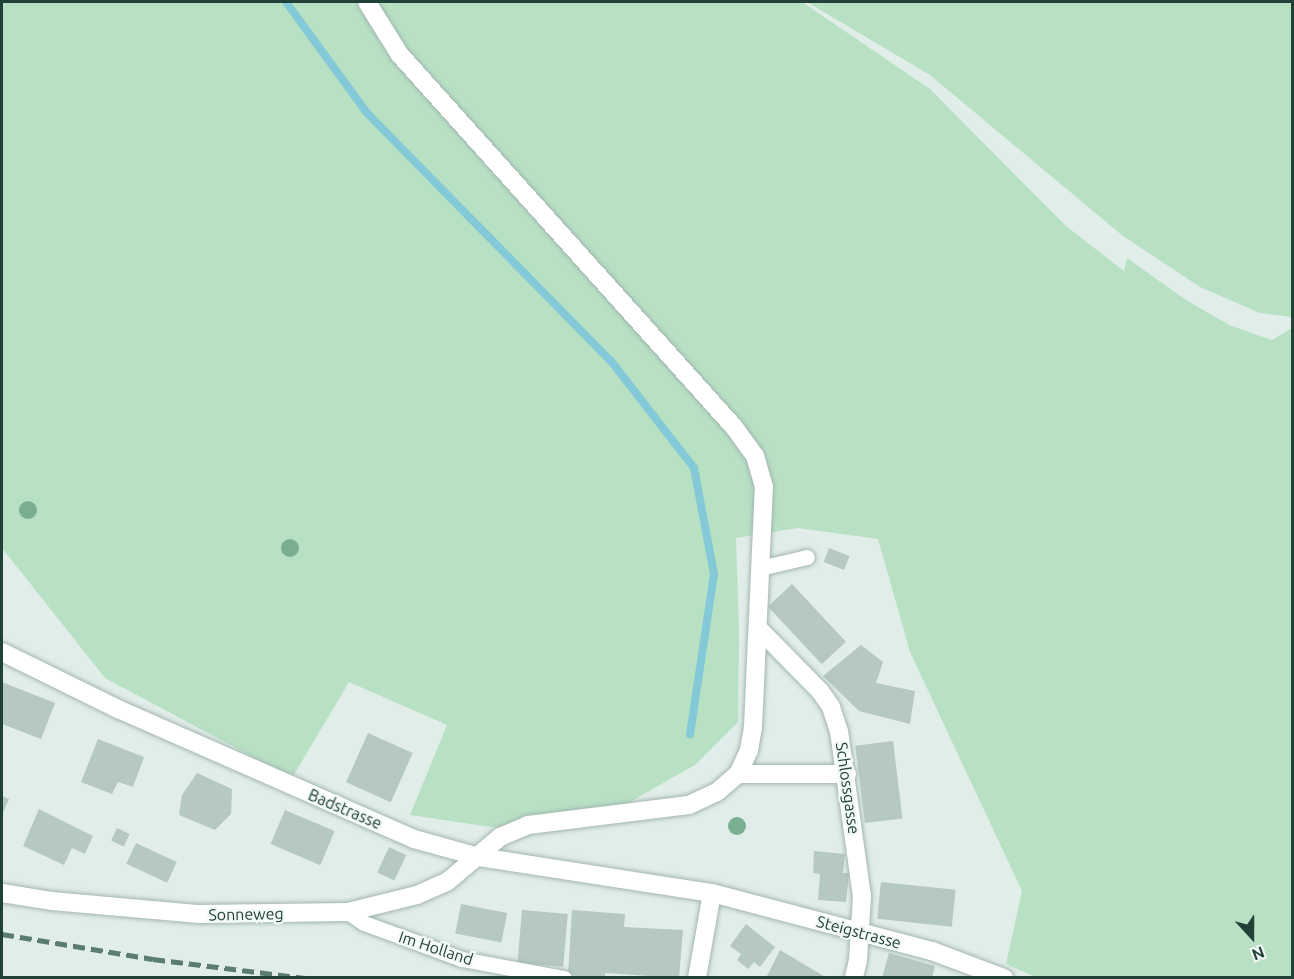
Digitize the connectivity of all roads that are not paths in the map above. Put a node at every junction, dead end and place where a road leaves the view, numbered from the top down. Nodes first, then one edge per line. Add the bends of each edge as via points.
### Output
1 (367, 2) edge
2 (807, 557) dead end
3 (760, 568) junction
4 (758, 627) junction
5 (2, 652) edge
6 (738, 774) junction
7 (847, 774) junction
8 (479, 857) junction
9 (2, 893) edge
10 (712, 893) junction
11 (348, 912) junction
12 (860, 932) junction
13 (564, 978) edge
14 (697, 978) edge
15 (854, 978) edge
16 (1004, 978) edge

1 - 3 street via 400,55 733,426 755,456 764,487
2 - 3 lane
3 - 4 street
4 - 6 street via 753,727 749,750
4 - 7 street, Schlossgasse via 831,707
5 - 8 street, Badstrasse via 128,714 414,839
6 - 7 street
6 - 8 street, Sonneweg via 717,792 689,805 528,825 500,837
7 - 12 street, Schlossgasse via 862,896
8 - 10 street, Badstrasse
8 - 11 street, Sonneweg via 448,881 417,895
9 - 11 street, Sonneweg via 200,914
10 - 12 street, Steigstrasse
10 - 14 street
11 - 13 lane, Im Holland via 364,923 462,959
12 - 15 street, Schlossgasse
12 - 16 street, Steigstrasse via 932,951

